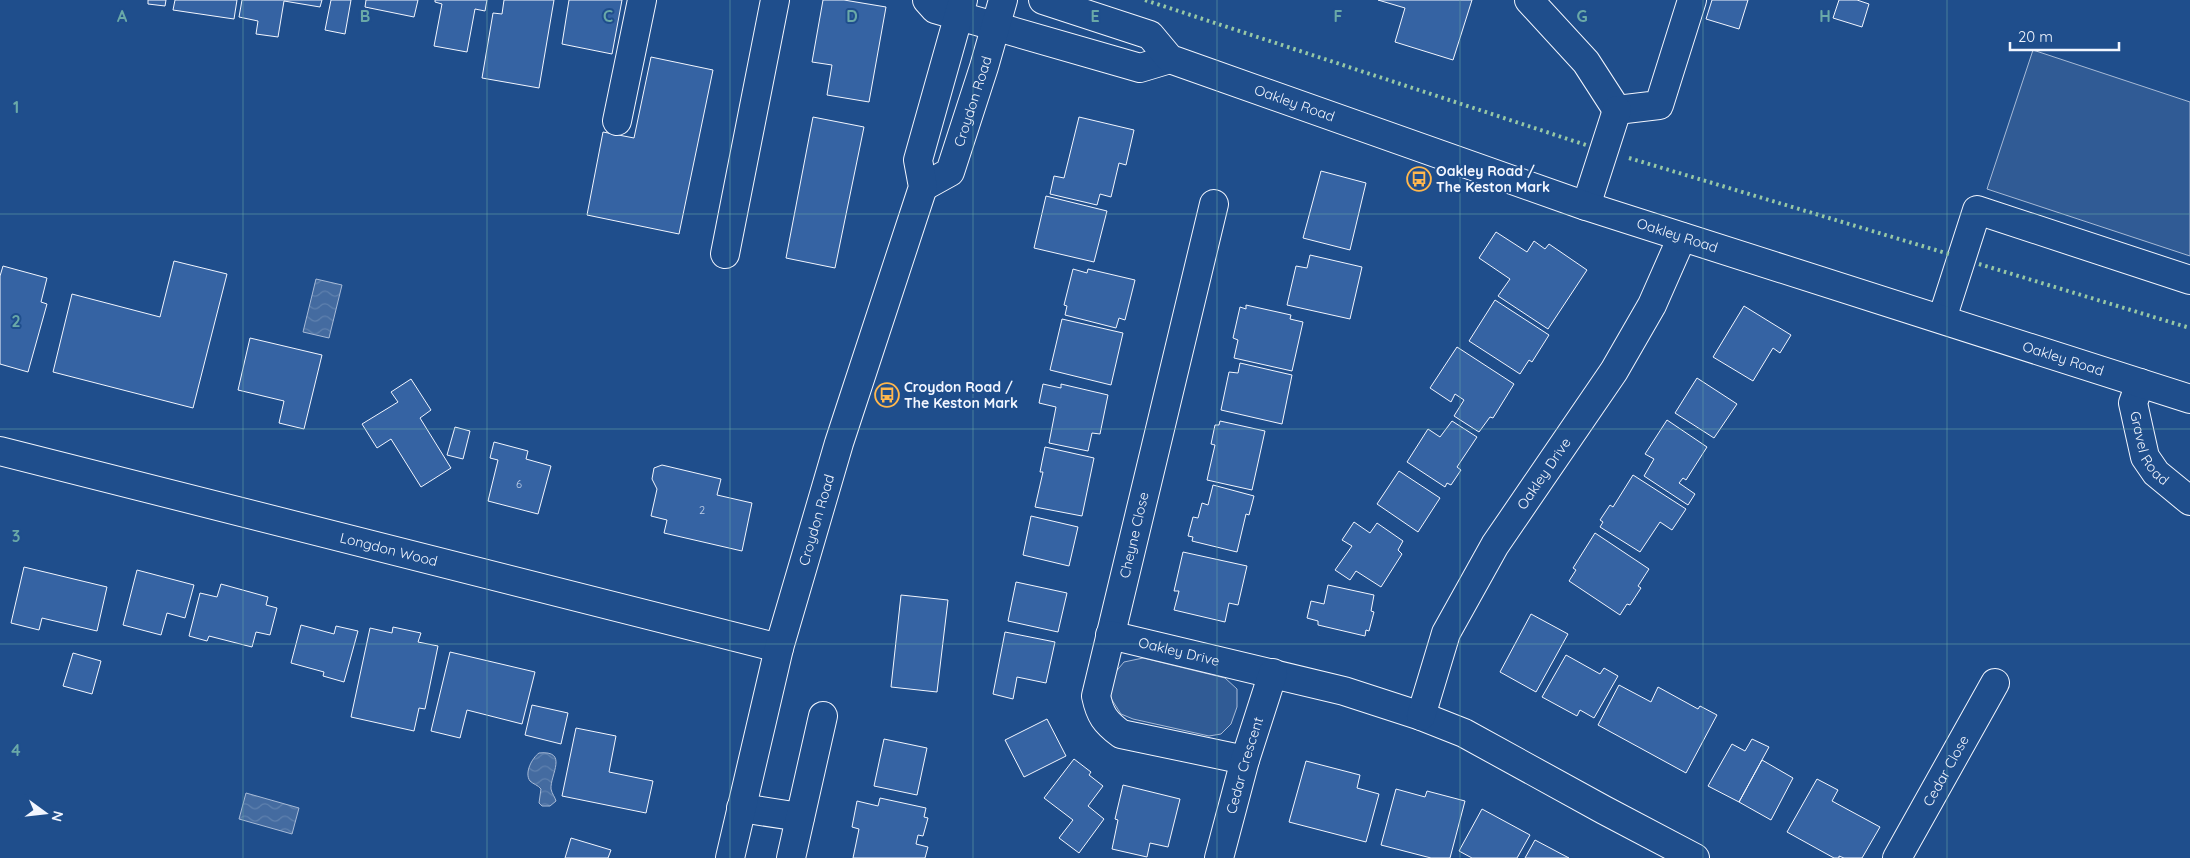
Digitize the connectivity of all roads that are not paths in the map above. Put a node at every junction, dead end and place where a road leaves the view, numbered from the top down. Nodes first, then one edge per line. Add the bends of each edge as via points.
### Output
1 (642, 0) edge
2 (775, 0) edge
3 (927, 0) edge
4 (1003, 0) edge
5 (1043, 0) edge
6 (1529, 0) edge
7 (1692, 0) edge
8 (961, 8) edge
9 (996, 26) junction
10 (1170, 59) junction
11 (1617, 110) junction
12 (618, 121) dead end
13 (923, 187) junction
14 (1214, 204) dead end
15 (1586, 206) junction
16 (1682, 237) junction
17 (725, 254) dead end
18 (2190, 280) edge
19 (1942, 319) junction
20 (2140, 383) junction
21 (2190, 399) edge
22 (0, 451) edge
23 (2190, 501) edge
24 (1110, 635) junction
25 (779, 648) junction
26 (1272, 673) junction
27 (1995, 683) dead end
28 (823, 716) dead end
29 (1421, 716) junction
30 (1245, 760) junction
31 (741, 808) junction
32 (800, 817) junction
33 (730, 858) edge
34 (791, 858) edge
35 (1219, 858) edge
36 (1695, 858) edge
37 (1897, 858) edge

1 - 12 main road
2 - 17 main road
3 - 8 main road via 935,9
4 - 9 main road, Croydon Road
5 - 10 main road via 1150,34
6 - 11 main road via 1586,62
7 - 11 main road via 1659,105
8 - 9 main road
8 - 13 main road, Croydon Road via 918,160
9 - 10 main road via 1140,68
9 - 13 main road, Croydon Road via 950,172
10 - 15 main road, Oakley Road
11 - 15 main road
13 - 25 main road, Croydon Road via 839,443
14 - 24 main road, Cheyne Close
15 - 16 main road, Oakley Road
16 - 19 main road, Oakley Road
16 - 29 main road, Oakley Drive via 1652,305 1614,371 1495,545 1446,634
18 - 19 main road via 1977,210
19 - 20 main road, Oakley Road
20 - 21 main road, Oakley Road
20 - 23 main road, Gravel Road via 2133,403 2145,457 2156,473
22 - 25 main road, Longdon Wood
24 - 26 main road, Oakley Drive
24 - 30 main road, Cheyne Close via 1096,696 1099,712 1109,725 1121,734
25 - 31 main road, Croydon Road
26 - 29 main road, Oakley Drive via 1344,691
26 - 30 main road, Cedar Crescent
27 - 37 main road, Cedar Close
28 - 32 main road
29 - 36 main road, Oakley Drive via 1464,733
30 - 35 main road, Cedar Crescent
31 - 32 main road
31 - 33 main road, Croydon Road
32 - 34 main road

